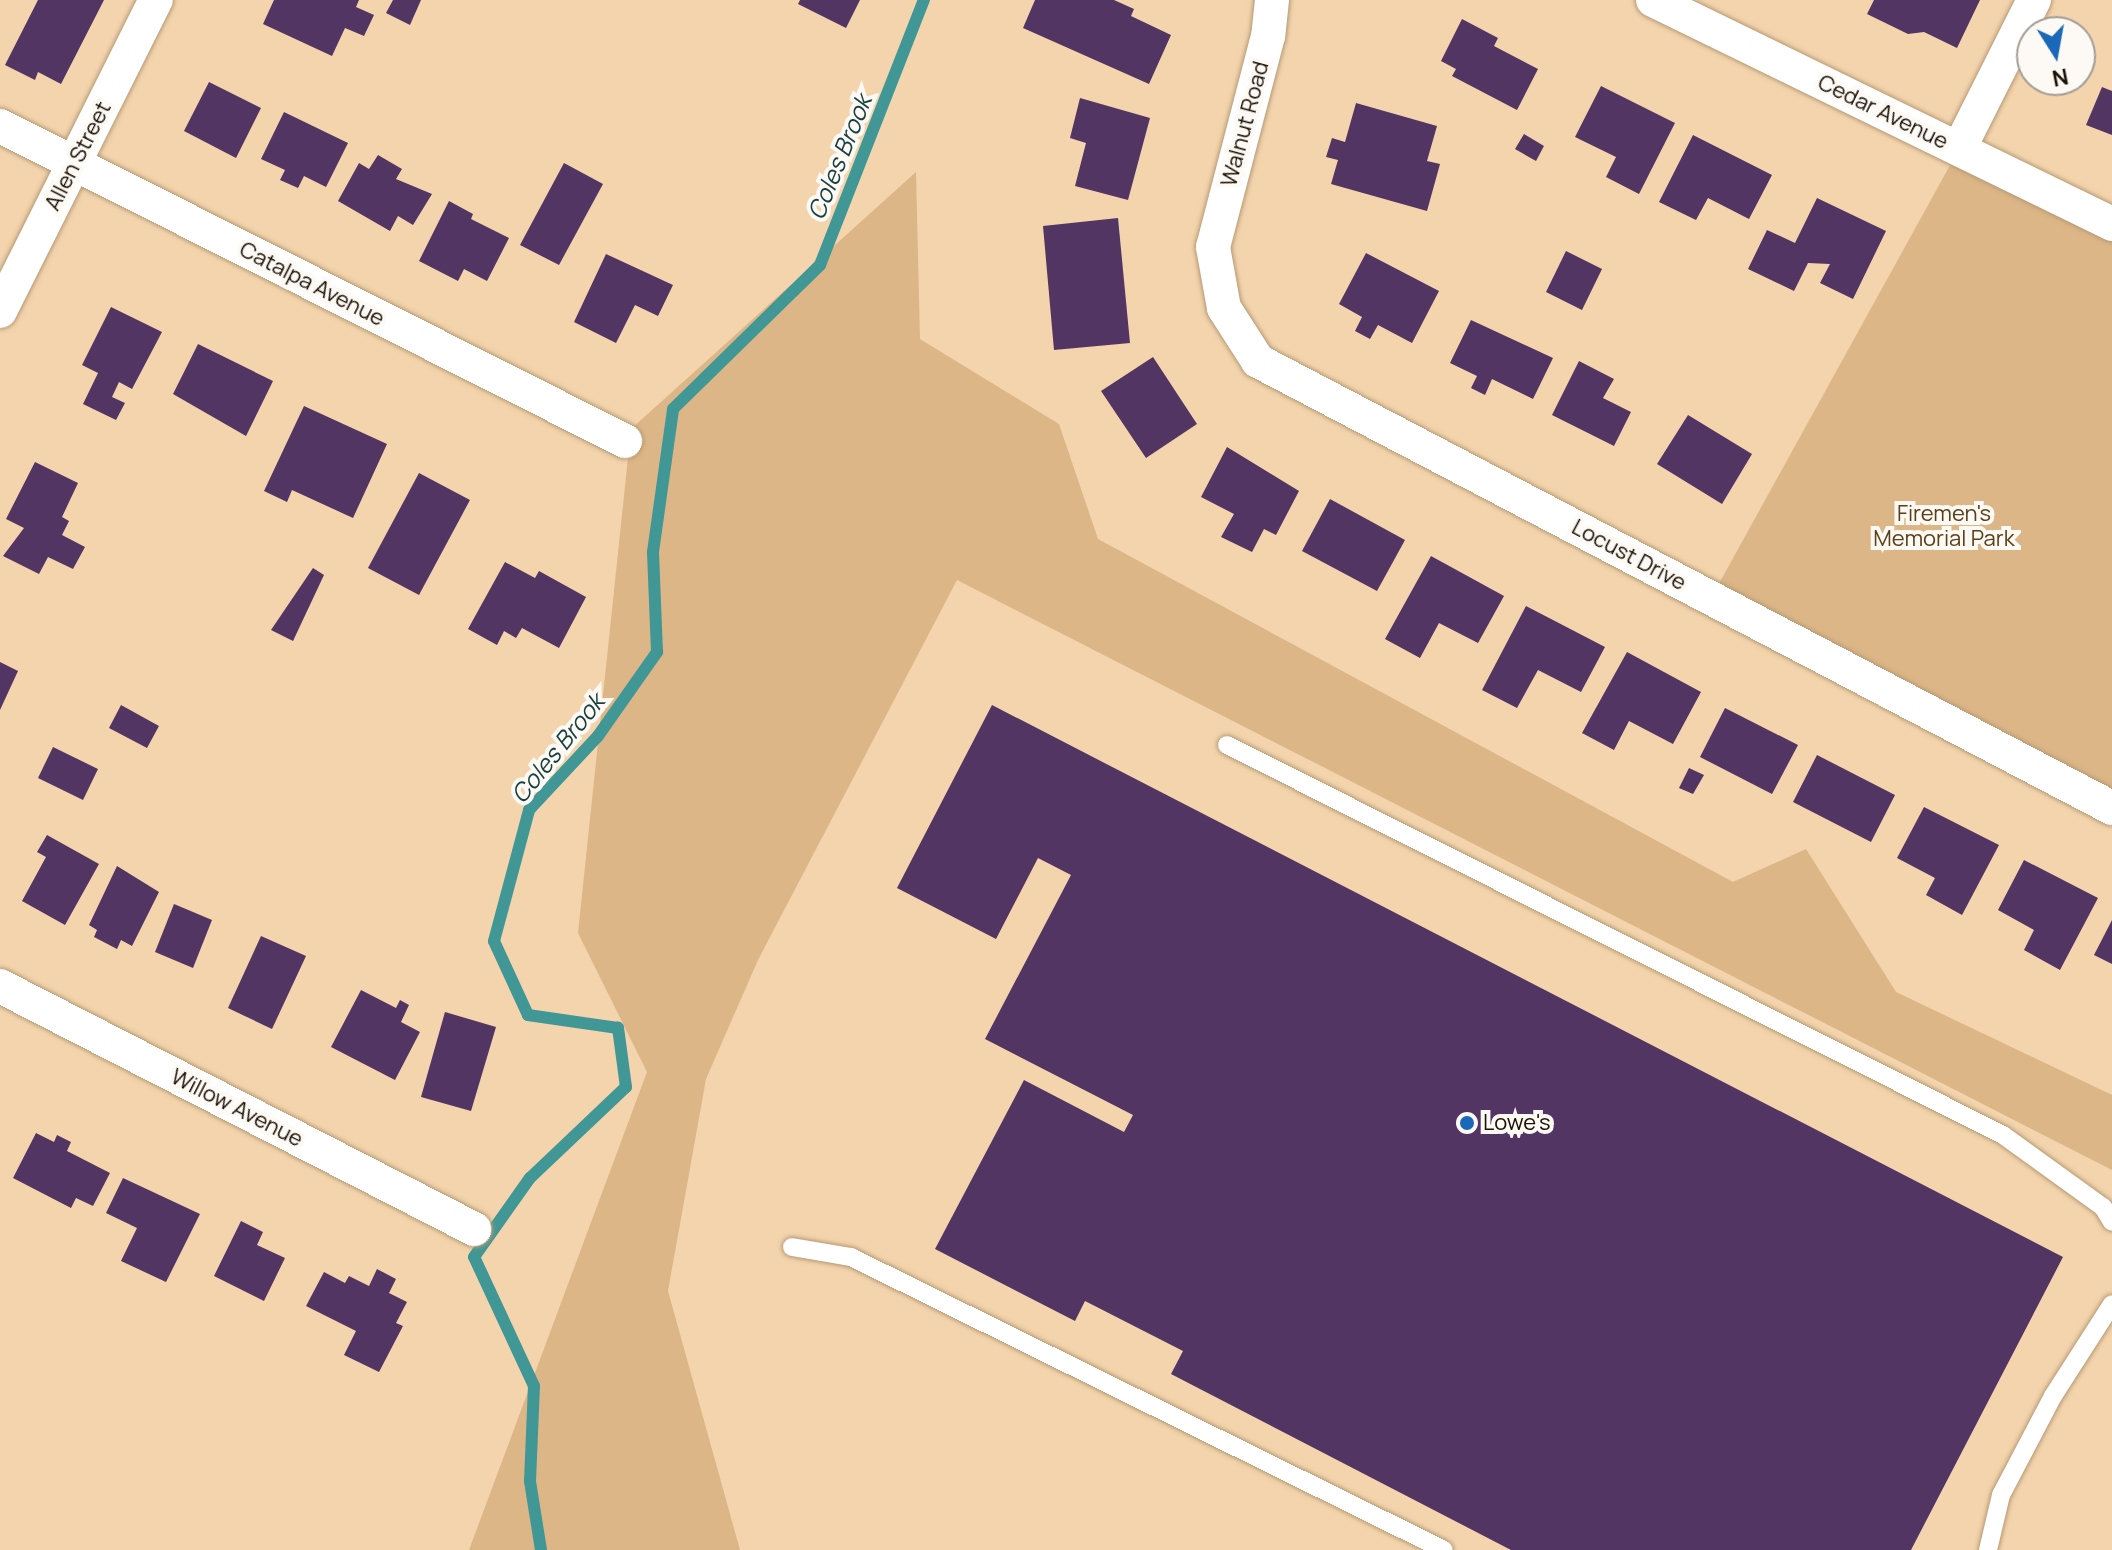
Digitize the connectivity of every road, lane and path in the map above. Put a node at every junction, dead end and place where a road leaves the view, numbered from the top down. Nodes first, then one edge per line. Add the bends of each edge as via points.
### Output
1 (156, 0) edge
2 (1272, 0) edge
3 (1653, 0) edge
4 (2034, 0) edge
5 (0, 126) edge
6 (1959, 149) junction
7 (74, 164) junction
8 (2112, 224) edge
9 (1213, 247) joint
10 (0, 311) edge
11 (625, 441) dead end
12 (1227, 745) dead end
13 (2112, 808) edge
14 (0, 986) edge
15 (2112, 1222) edge
16 (474, 1229) dead end
17 (792, 1247) dead end
18 (2112, 1304) edge
19 (1444, 1550) edge
20 (1988, 1550) edge

1 - 7 street, Allen Street
2 - 9 street, Walnut Road via 1268,36
3 - 6 street, Cedar Avenue
4 - 6 street
5 - 7 street, Catalpa Avenue
6 - 8 street, Cedar Avenue
7 - 10 street, Allen Street
7 - 11 street, Catalpa Avenue
9 - 13 street, Locust Drive via 1224,308 1258,361
12 - 15 lane via 2003,1135 2103,1207
14 - 16 street, Willow Avenue
17 - 19 lane via 851,1257
18 - 20 lane via 2053,1396 2001,1495

